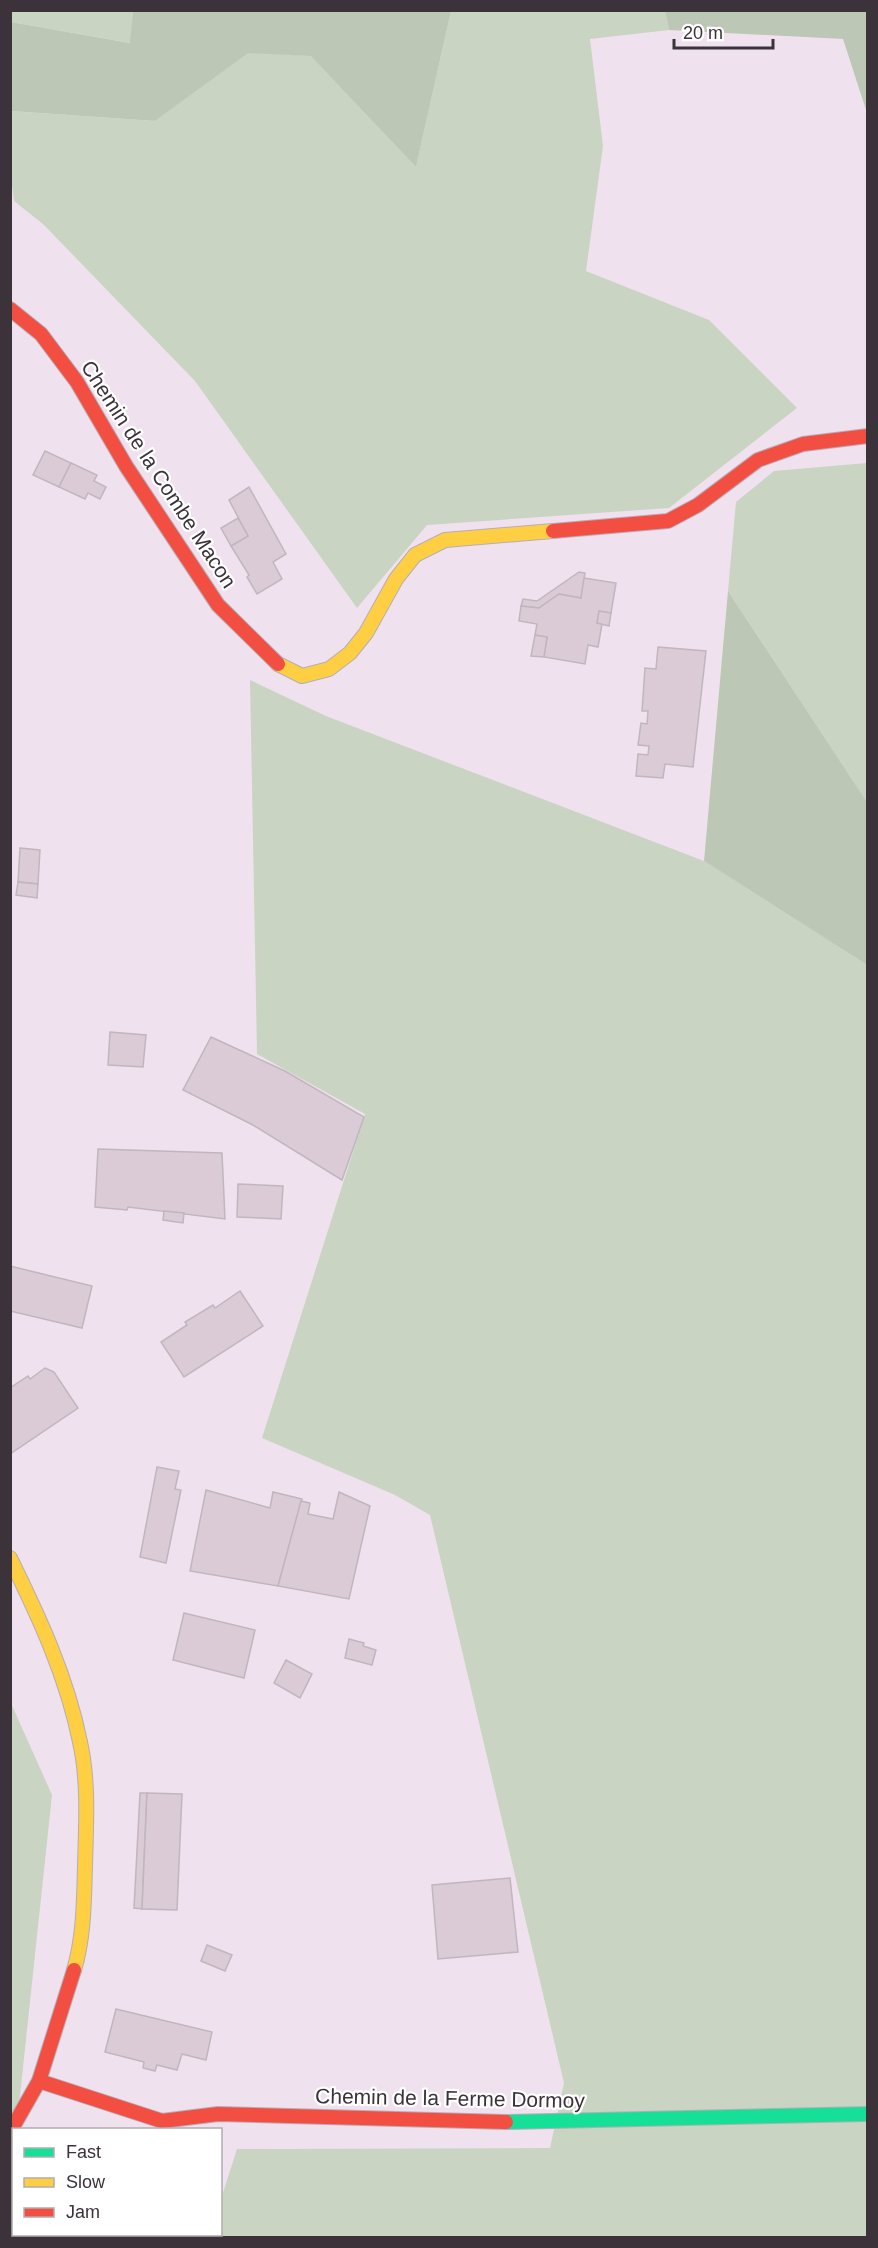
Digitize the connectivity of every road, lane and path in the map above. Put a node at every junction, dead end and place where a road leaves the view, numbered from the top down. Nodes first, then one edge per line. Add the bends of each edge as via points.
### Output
1 (10, 309) edge
2 (867, 436) edge
3 (10, 1558) edge
4 (39, 2081) junction
5 (867, 2114) edge
6 (12, 2128) edge

1 - 2 street, Chemin de la Combe Macon via 41,334 77,382 126,466 218,605 278,664 302,676 329,669 350,653 415,555 445,540 668,521 698,505 758,460 803,444
3 - 4 street via 45,1630 73,1712 81,1744 86,1807 84,1910 76,1963
4 - 5 street, Chemin de la Ferme Dormoy via 162,2121 218,2114 477,2123
4 - 6 street

